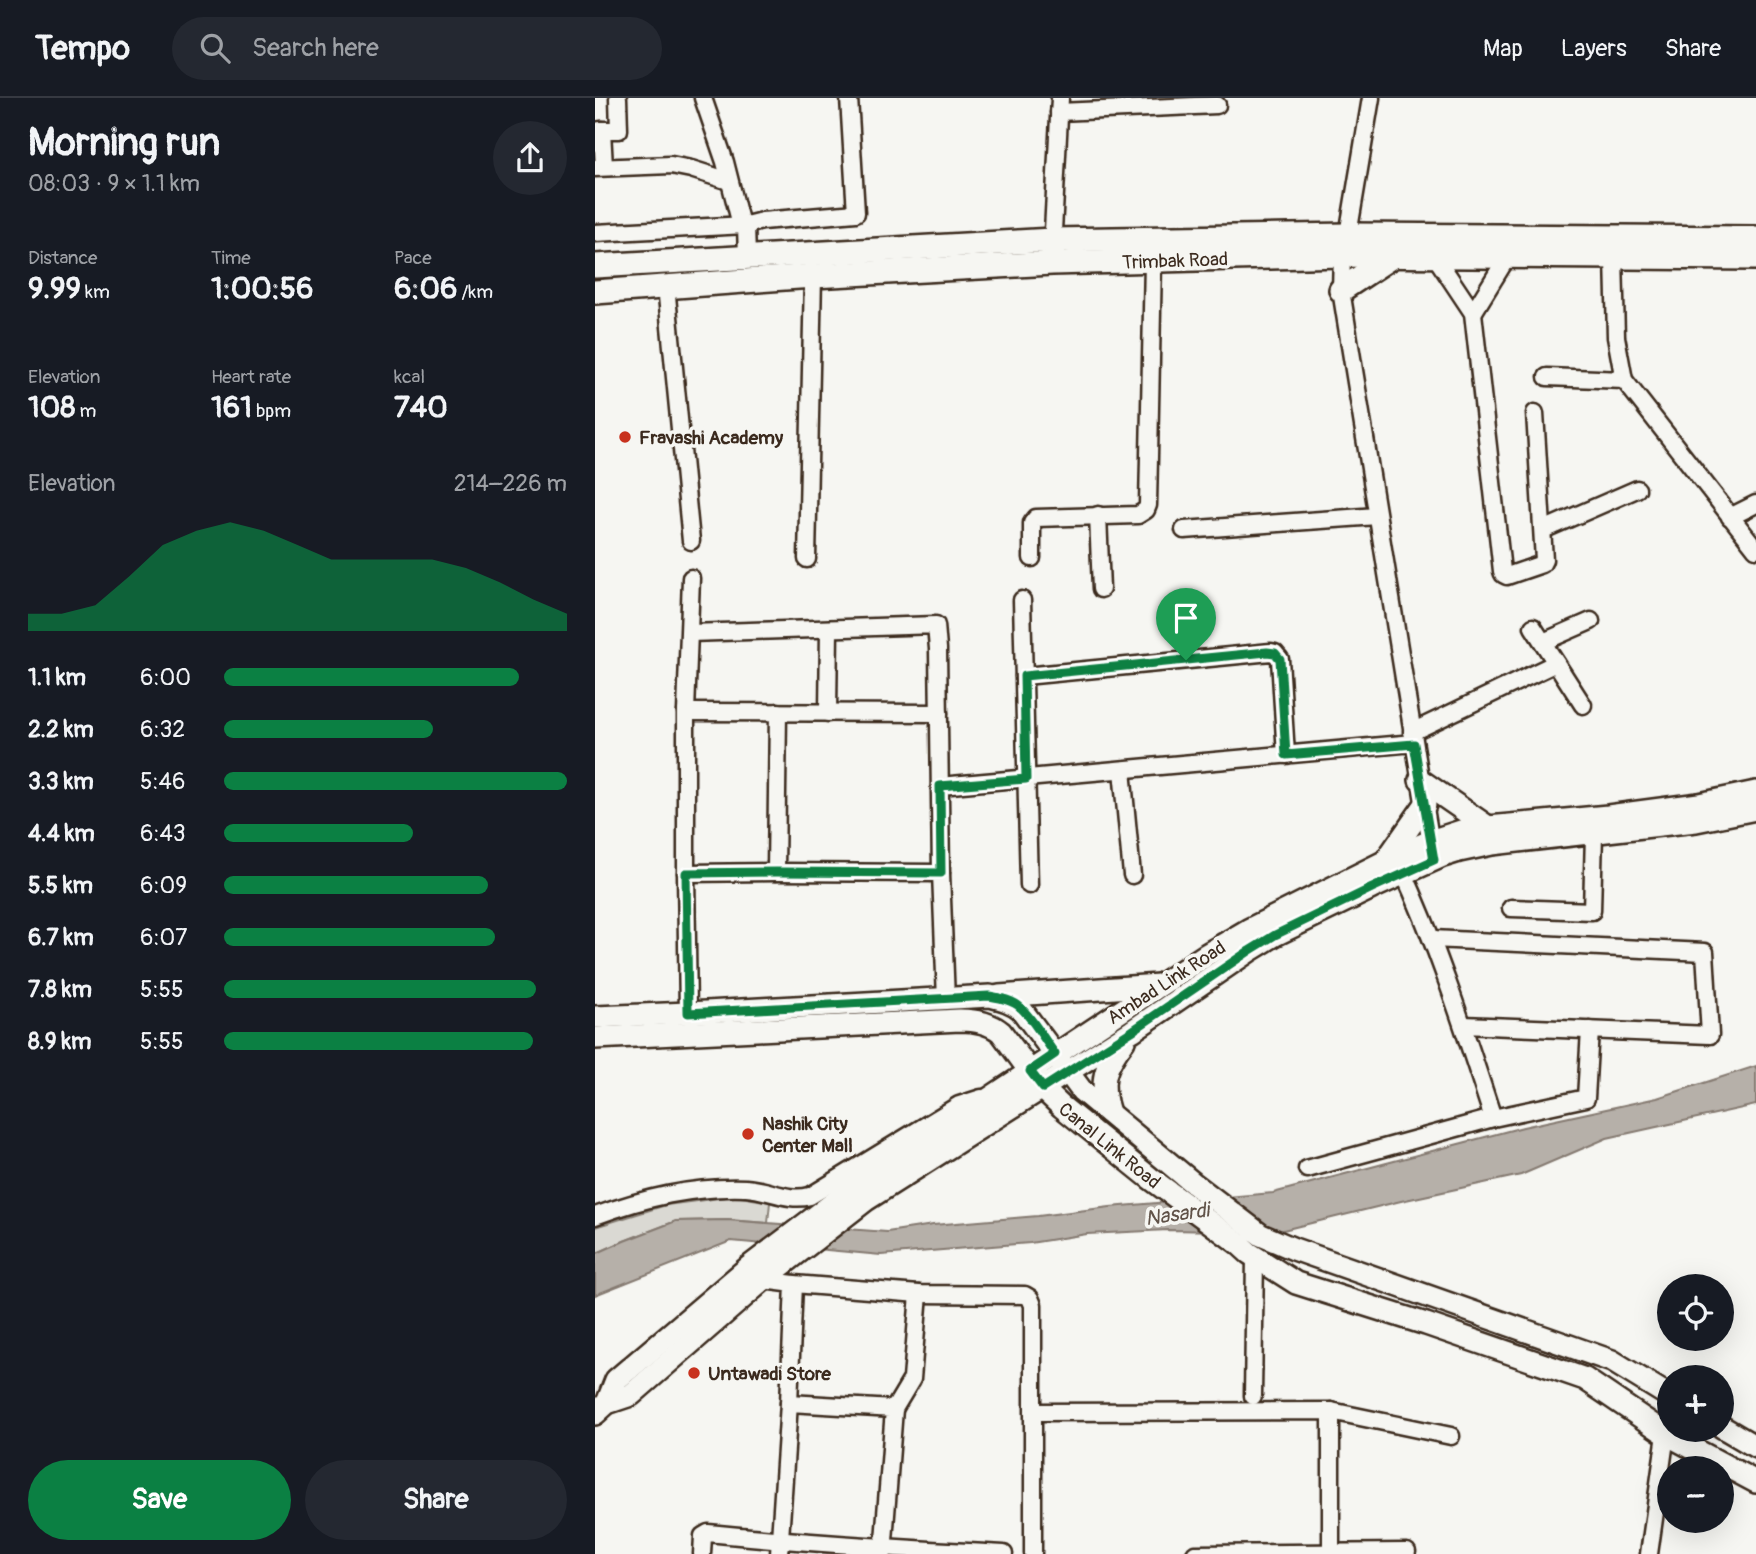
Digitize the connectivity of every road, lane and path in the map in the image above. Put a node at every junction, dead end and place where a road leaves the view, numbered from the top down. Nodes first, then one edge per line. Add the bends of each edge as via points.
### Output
1 (618, 98) edge
2 (703, 98) edge
3 (849, 98) edge
4 (1371, 98) edge
5 (1060, 105) edge
6 (1217, 105) dead end
7 (598, 130) edge
8 (600, 167) edge
9 (729, 181) junction
10 (743, 225) junction
11 (595, 233) edge
12 (1756, 238) edge
13 (1345, 245) junction
14 (1052, 251) junction
15 (747, 252) junction
16 (1394, 256) junction
17 (1435, 256) junction
18 (1508, 256) junction
19 (1614, 257) junction
20 (1756, 258) edge
21 (1153, 261) junction
22 (595, 266) edge
23 (813, 276) junction
24 (666, 286) junction
25 (1342, 290) junction
26 (595, 292) edge
27 (1473, 313) junction
28 (1547, 377) dead end
29 (1624, 380) junction
30 (1535, 413) dead end
31 (1637, 489) dead end
32 (1756, 505) edge
33 (1098, 516) junction
34 (1377, 516) junction
35 (1730, 517) junction
36 (1184, 530) dead end
37 (1543, 530) junction
38 (691, 541) dead end
39 (1756, 549) edge
40 (1032, 558) dead end
41 (807, 559) dead end
42 (691, 578) dead end
43 (1101, 589) dead end
44 (1022, 600) dead end
45 (1591, 621) dead end
46 (1533, 627) dead end
47 (829, 629) junction
48 (690, 633) junction
49 (1543, 642) junction
50 (1556, 663) junction
51 (1024, 676) junction
52 (1583, 705) dead end
53 (686, 712) junction
54 (778, 712) junction
55 (828, 713) junction
56 (939, 713) junction
57 (1413, 738) junction
58 (1286, 755) junction
59 (1122, 770) junction
60 (1026, 779) junction
61 (1420, 780) junction
62 (940, 786) junction
63 (1756, 792) edge
64 (1425, 805) junction
65 (1756, 808) edge
66 (1488, 827) junction
67 (1594, 833) junction
68 (1432, 850) junction
69 (1395, 864) junction
70 (776, 872) junction
71 (686, 873) junction
72 (941, 873) junction
73 (1132, 876) dead end
74 (1029, 885) dead end
75 (1511, 908) dead end
76 (1432, 939) junction
77 (1161, 985) junction
78 (989, 996) junction
79 (946, 1000) junction
80 (688, 1013) junction
81 (595, 1017) edge
82 (1463, 1025) junction
83 (1590, 1030) junction
84 (1132, 1031) junction
85 (595, 1038) edge
86 (1055, 1054) junction
87 (1030, 1071) junction
88 (1069, 1072) junction
89 (1043, 1088) junction
90 (1109, 1113) junction
91 (1493, 1118) junction
92 (947, 1119) junction
93 (1307, 1170) dead end
94 (595, 1216) edge
95 (1255, 1257) junction
96 (756, 1273) junction
97 (794, 1284) junction
98 (919, 1294) junction
99 (1657, 1389) edge
100 (1253, 1396) dead end
101 (789, 1403) junction
102 (601, 1409) edge
103 (894, 1409) junction
104 (1331, 1410) junction
105 (1034, 1412) junction
106 (1657, 1422) edge
107 (1734, 1434) edge
108 (1451, 1436) dead end
109 (1666, 1442) edge
110 (1690, 1442) edge
111 (1756, 1447) edge
112 (1756, 1482) edge
113 (780, 1547) edge
114 (883, 1551) edge
115 (1407, 1552) edge
116 (1331, 1553) edge
117 (702, 1554) edge
118 (1004, 1554) edge
119 (1034, 1554) edge
120 (1195, 1554) edge
121 (1280, 1554) edge
122 (1649, 1554) edge

1 - 7 street via 619,130
2 - 9 street
3 - 10 street via 856,213
4 - 13 street
5 - 6 street
5 - 14 street
7 - 8 street
8 - 9 street via 671,165
9 - 10 street
10 - 11 street
10 - 15 street
12 - 13 highway, Trimbak Road
13 - 14 highway, Trimbak Road
13 - 16 highway, Trimbak Road
13 - 21 highway, Trimbak Road
13 - 25 street
14 - 15 highway, Trimbak Road
14 - 21 highway, Trimbak Road
14 - 23 highway, Trimbak Road
15 - 22 highway, Trimbak Road
16 - 17 highway, Trimbak Road
16 - 25 highway
17 - 18 highway, Trimbak Road
17 - 27 street
18 - 19 highway, Trimbak Road
18 - 27 street
19 - 20 highway, Trimbak Road
19 - 29 street via 1616,337
21 - 33 street via 1148,505 1138,515
23 - 24 highway, Trimbak Road
23 - 41 street
24 - 26 highway, Trimbak Road
24 - 38 street
25 - 34 street
27 - 37 street via 1503,574 1543,562
28 - 29 street
29 - 35 street
30 - 37 street
31 - 37 street
32 - 35 street
33 - 40 street via 1036,518
33 - 43 street
34 - 36 street
34 - 57 street
35 - 39 street
42 - 48 street
44 - 51 street
45 - 49 street
46 - 49 street
47 - 48 street
47 - 55 street
47 - 56 street via 936,625
48 - 53 street
49 - 50 street
50 - 52 street
50 - 57 street
51 - 58 street via 1275,653 1280,659
51 - 60 street
53 - 54 street
53 - 71 street
54 - 55 street
54 - 70 street
55 - 56 street
56 - 62 street
57 - 58 street
57 - 61 street
58 - 59 street
59 - 60 street
59 - 73 street
60 - 62 street
60 - 74 street
61 - 64 street
61 - 66 main road
62 - 72 street
63 - 66 main road, Ambad Link Road via 1608,816
64 - 68 street
64 - 69 main road
65 - 67 main road, Ambad Link Road via 1696,821
66 - 68 main road, Ambad Link Road via 1461,831
67 - 68 main road, Ambad Link Road via 1459,851
67 - 75 street via 1593,911
68 - 69 main road, Ambad Link Road
69 - 76 street
69 - 77 main road, Ambad Link Road via 1248,930
69 - 84 main road, Ambad Link Road via 1249,951
70 - 71 street
70 - 72 street
71 - 80 street
72 - 79 street
76 - 82 street
76 - 83 street via 1705,952 1710,1035
77 - 78 main road
77 - 86 main road, Ambad Link Road
78 - 79 main road, Canal Link Road
78 - 86 main road, Canal Link Road via 1021,1009
79 - 80 main road, Canal Link Road
80 - 81 main road, Canal Link Road
82 - 83 street
82 - 91 street
83 - 91 street via 1586,1098
84 - 88 main road, Ambad Link Road
84 - 90 main road via 1107,1069 1103,1088
85 - 87 main road, Canal Link Road via 968,1020 994,1026
86 - 87 main road, Ambad Link Road
86 - 88 main road, Canal Link Road
87 - 89 main road, Canal Link Road
87 - 92 main road, Ambad Link Road
88 - 89 main road, Ambad Link Road
88 - 90 main road, Canal Link Road via 1082,1091
89 - 95 main road, Canal Link Road via 1069,1114
89 - 96 main road, Ambad Link Road via 866,1200 780,1266
90 - 99 main road, Canal Link Road via 1261,1235 1612,1361
91 - 93 street
92 - 94 street via 810,1196 794,1198 749,1188 694,1190
92 - 96 main road, Ambad Link Road via 841,1197
95 - 100 street
95 - 106 main road, Canal Link Road via 1296,1283 1585,1379
96 - 97 street
96 - 102 main road via 616,1380
97 - 98 street
97 - 101 street
98 - 103 street via 912,1379
98 - 105 street via 1030,1298 1034,1305
101 - 103 street
101 - 113 street
103 - 114 street
104 - 105 street
104 - 108 street
104 - 116 street
105 - 119 street
107 - 111 main road
109 - 122 street
110 - 112 main road, Canal Link Road
113 - 114 street
113 - 117 street via 708,1533 703,1536
114 - 118 street
115 - 116 street
116 - 121 street
120 - 121 street

